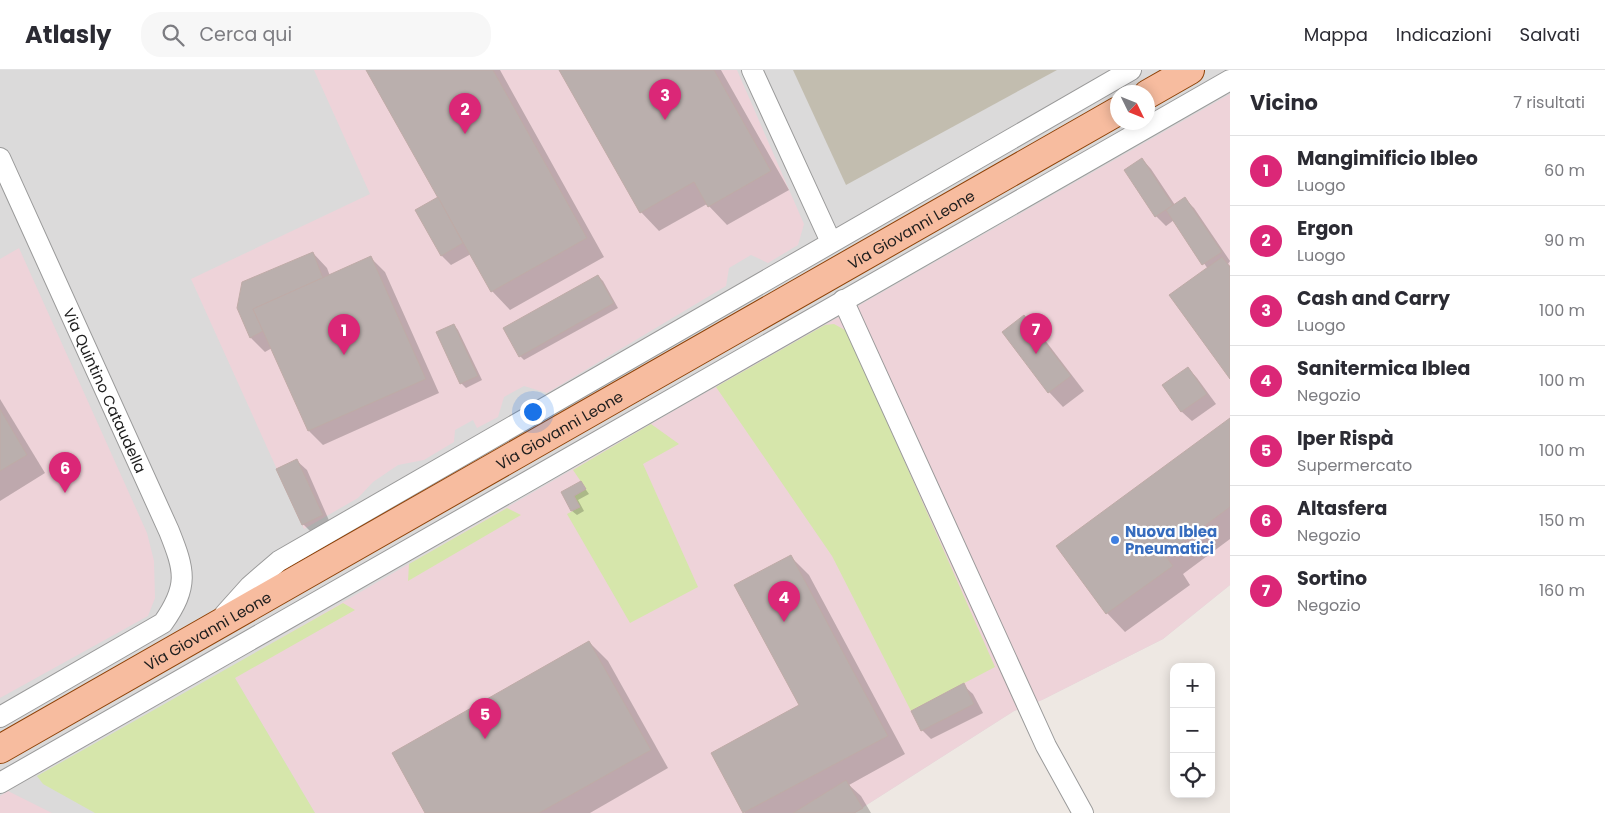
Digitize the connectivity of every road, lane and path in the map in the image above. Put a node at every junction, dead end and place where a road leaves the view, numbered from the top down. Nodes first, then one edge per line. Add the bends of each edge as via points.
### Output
1 (752, 70) edge
2 (1131, 70) edge
3 (1190, 70) edge
4 (1230, 80) edge
5 (1155, 90) edge
6 (1110, 116) edge
7 (0, 158) edge
8 (831, 242) junction
9 (843, 300) junction
10 (212, 629) junction
11 (0, 717) edge
12 (0, 749) edge
13 (0, 783) edge
14 (1083, 813) edge

1 - 8 street
2 - 8 street
3 - 5 main road
4 - 9 street
6 - 10 main road, Via Giovanni Leone
7 - 11 street, Via Quintino Cataudella via 169,531 183,577 174,608 163,624
8 - 10 street via 279,561 250,586
9 - 13 street
9 - 14 street via 1046,746
10 - 12 main road, Via Giovanni Leone

